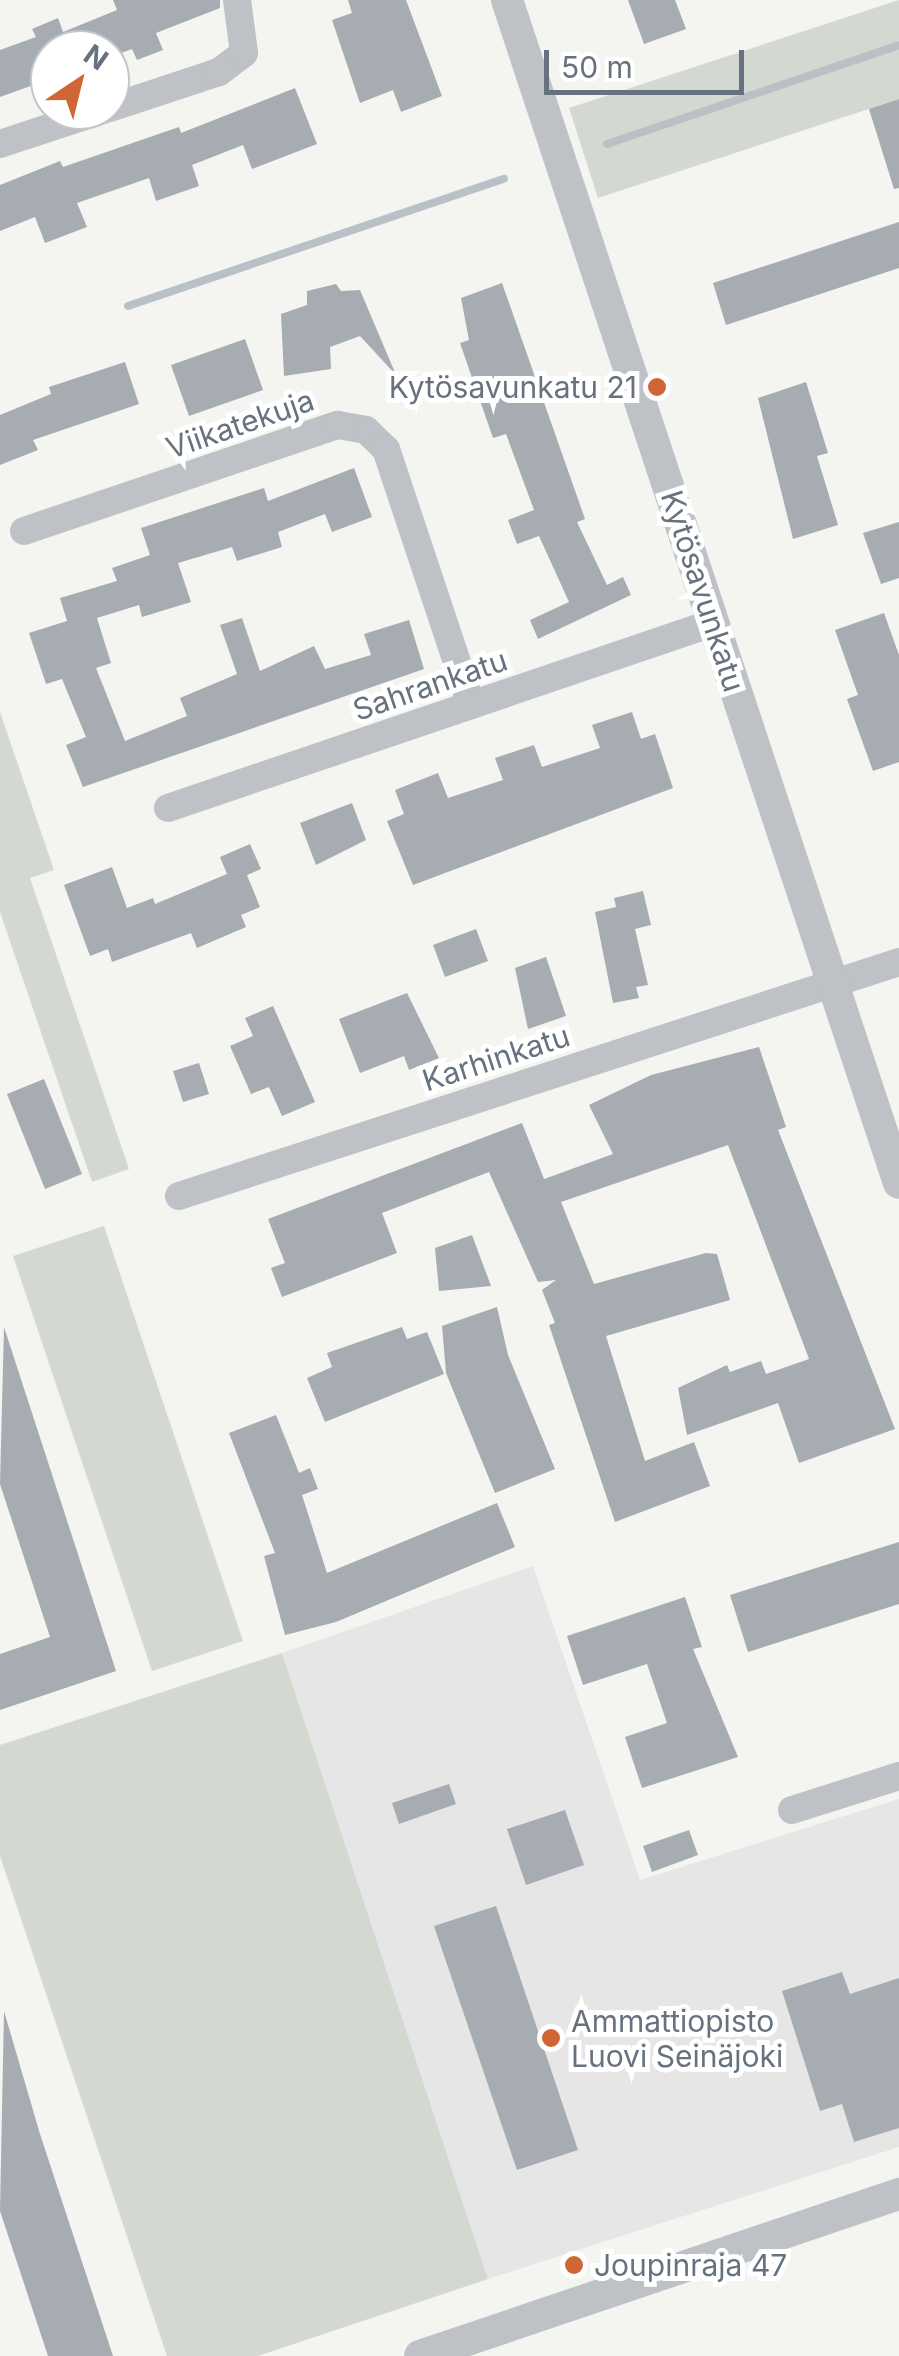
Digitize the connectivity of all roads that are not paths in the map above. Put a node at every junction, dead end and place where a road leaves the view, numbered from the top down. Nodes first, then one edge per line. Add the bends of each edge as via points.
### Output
1 (237, 0) edge
2 (507, 0) edge
3 (130, 101) edge
4 (43, 130) edge
5 (0, 144) edge
6 (24, 531) dead end
7 (713, 623) junction
8 (471, 706) junction
9 (168, 808) dead end
10 (899, 962) edge
11 (833, 983) junction
12 (899, 1183) edge
13 (178, 1196) dead end
14 (899, 1776) edge
15 (792, 1810) dead end
16 (899, 2194) edge
17 (420, 2356) edge

1 - 3 street via 244,54 220,72
2 - 7 street, Kytösavunkatu
4 - 5 street
6 - 8 street, Viikatekuja via 338,425 366,430 386,449
7 - 8 street, Sahrankatu
7 - 11 street, Kytösavunkatu
8 - 9 street, Sahrankatu
10 - 11 street, Karhinkatu
11 - 12 street, Kytösavunkatu
11 - 13 street, Karhinkatu
14 - 15 street
16 - 17 street

